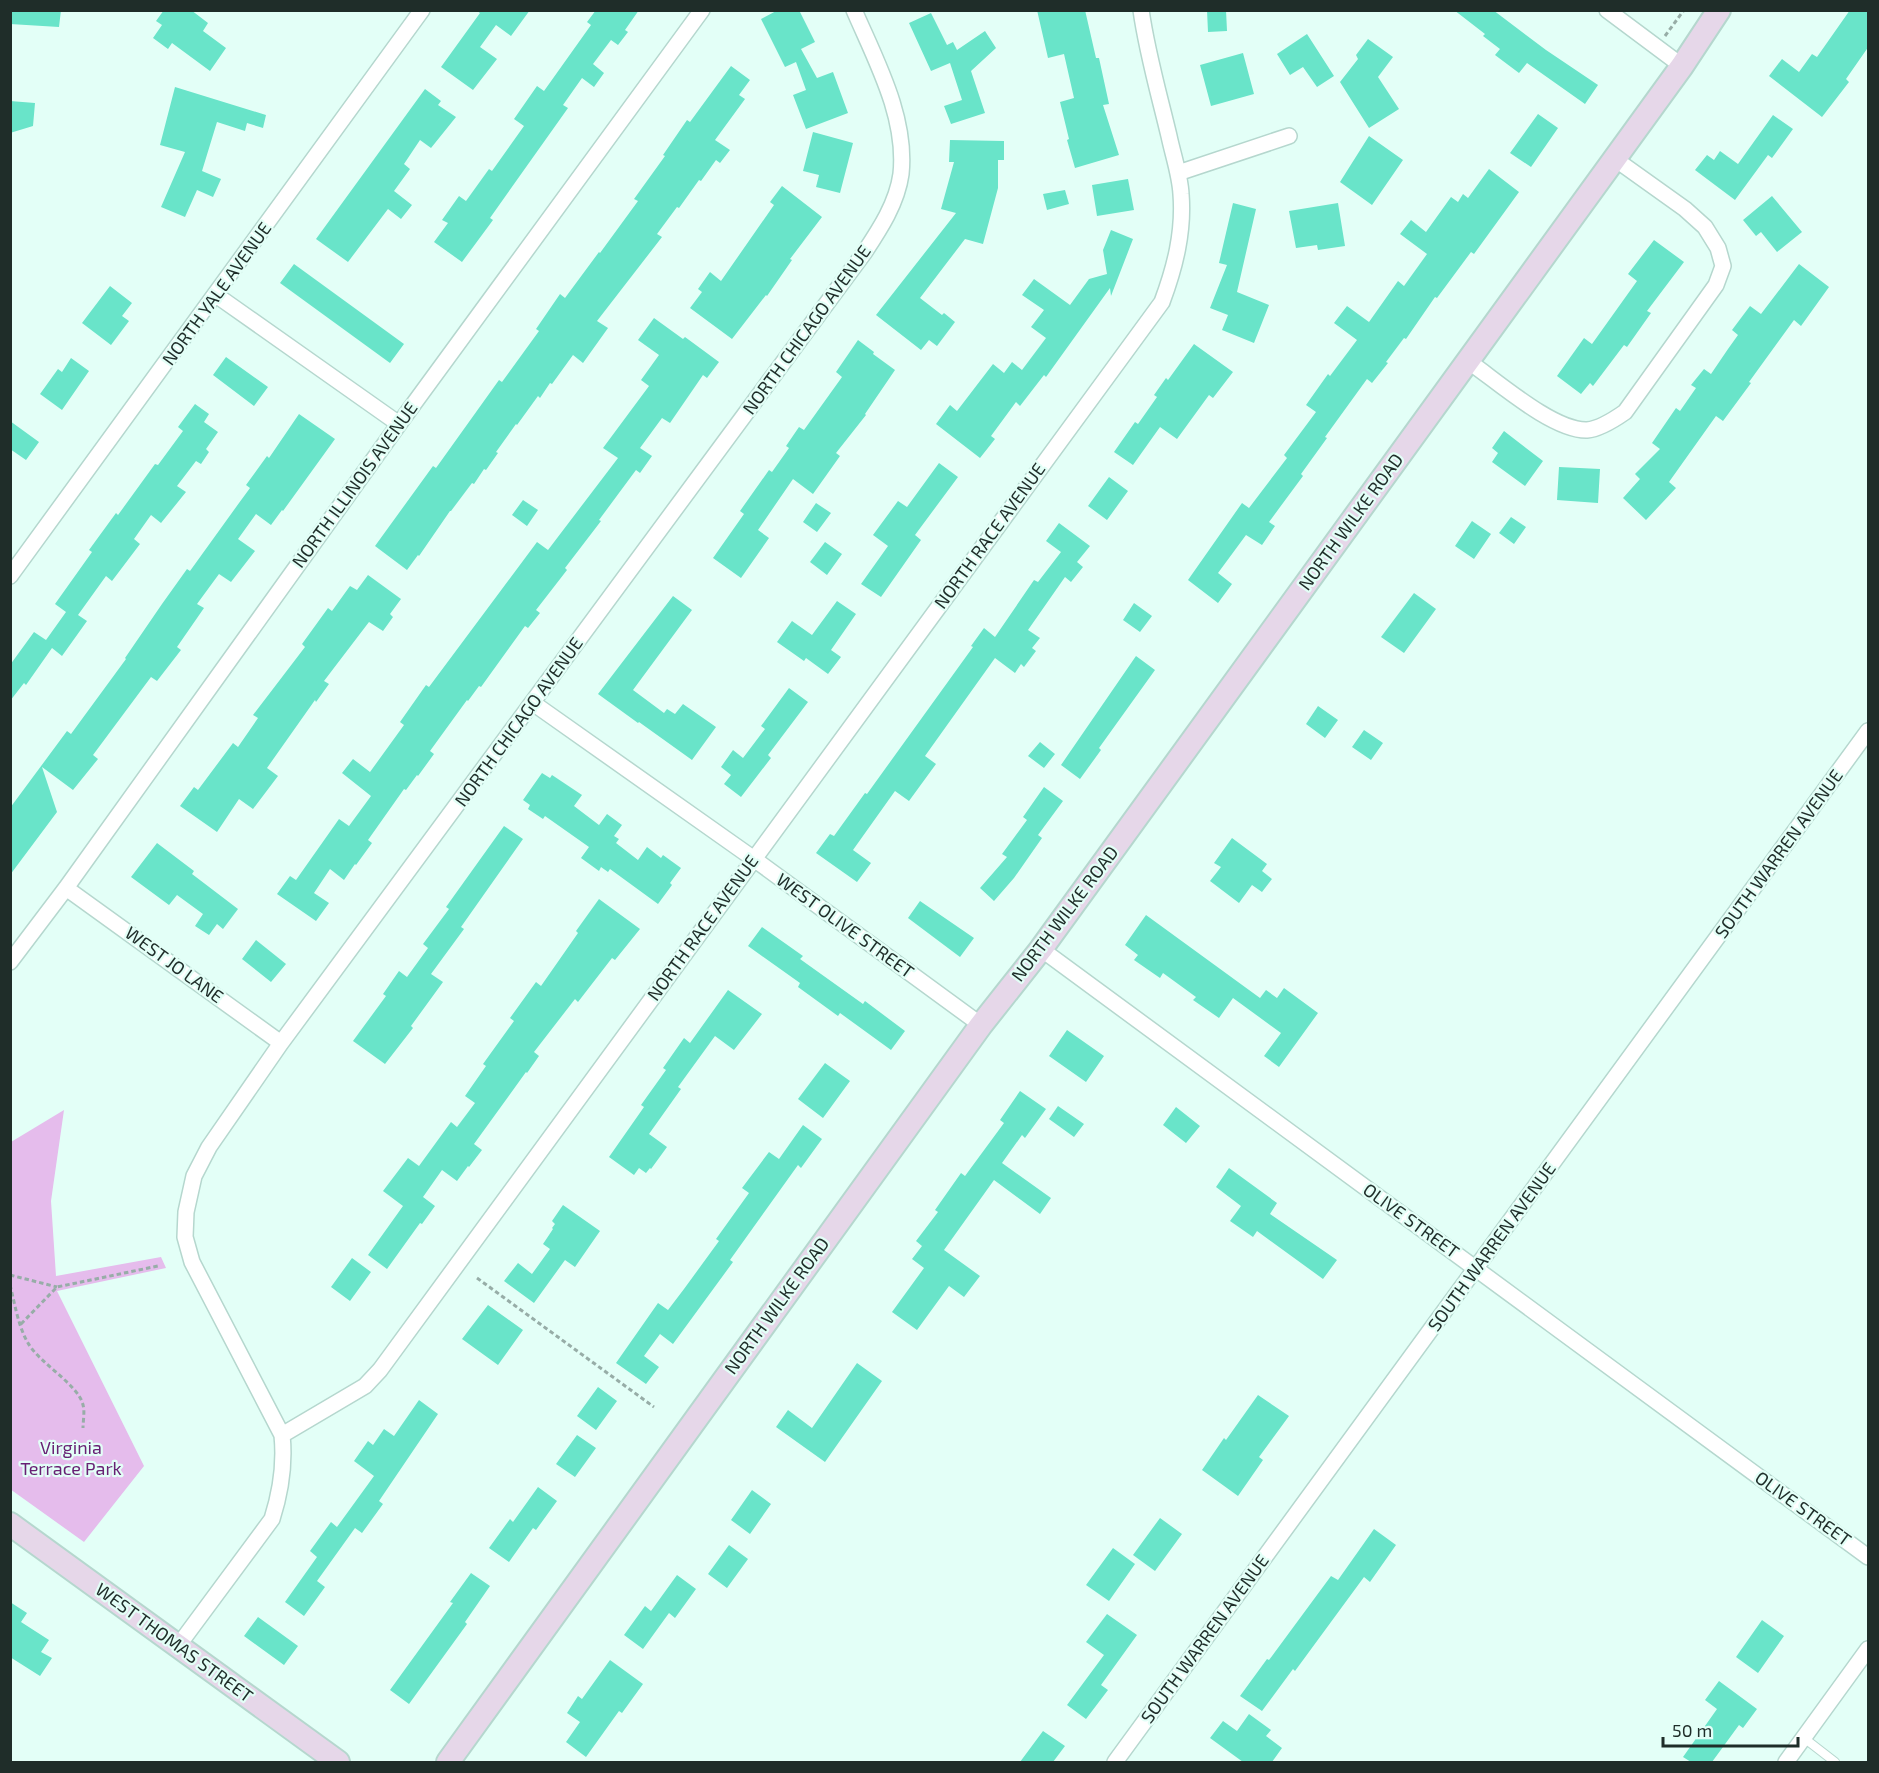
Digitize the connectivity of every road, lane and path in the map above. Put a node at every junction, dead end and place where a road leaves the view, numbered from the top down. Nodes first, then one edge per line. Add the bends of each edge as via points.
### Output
1 (422, 10) edge
2 (702, 10) edge
3 (854, 10) edge
4 (1141, 10) edge
5 (1606, 10) edge
6 (1684, 10) edge
7 (1719, 10) edge
8 (1736, 10) edge
9 (1656, 48) junction
10 (1682, 66) junction
11 (1289, 136) dead end
12 (1615, 159) junction
13 (1178, 173) junction
14 (216, 295) junction
15 (1468, 361) junction
16 (399, 424) junction
17 (10, 576) edge
18 (533, 703) junction
19 (1869, 731) edge
20 (754, 859) junction
21 (66, 888) junction
22 (1041, 949) junction
23 (10, 962) edge
24 (981, 1025) junction
25 (281, 1043) junction
26 (158, 1266) dead end
27 (1476, 1269) junction
28 (10, 1275) edge
29 (477, 1278) dead end
30 (10, 1285) edge
31 (57, 1287) junction
32 (21, 1324) junction
33 (654, 1407) dead end
34 (83, 1428) dead end
35 (282, 1435) junction
36 (10, 1524) edge
37 (1869, 1557) edge
38 (178, 1646) junction
39 (1869, 1649) edge
40 (1804, 1738) junction
41 (338, 1762) edge
42 (448, 1762) edge
43 (1115, 1762) edge
44 (1786, 1762) edge
45 (1835, 1762) edge

1 - 14 street, NORTH YALE AVENUE
2 - 16 street, NORTH ILLINOIS AVENUE
3 - 18 street, NORTH CHICAGO AVENUE via 886,86 899,138 901,174 882,225
4 - 13 street, NORTH RACE AVENUE
5 - 9 street
6 - 9 path
7 - 10 street, NORTH WILKE ROAD
8 - 10 street, NORTH WILKE ROAD
9 - 10 street
10 - 12 street, NORTH WILKE ROAD
11 - 13 street
12 - 15 street, NORTH WILKE ROAD
12 - 15 street via 1704,227 1718,248 1723,266 1716,285 1625,412 1589,430 1567,427 1547,418
13 - 20 street, NORTH RACE AVENUE via 1181,230 1175,266 1162,302
14 - 16 street
14 - 17 street, NORTH YALE AVENUE
15 - 22 street, NORTH WILKE ROAD
16 - 21 street, NORTH ILLINOIS AVENUE
18 - 20 street, WEST OLIVE STREET
18 - 25 street, NORTH CHICAGO AVENUE
19 - 27 street, SOUTH WARREN AVENUE
20 - 24 street, WEST OLIVE STREET
20 - 35 street, NORTH RACE AVENUE via 380,1370 365,1386
21 - 23 street, NORTH ILLINOIS AVENUE
21 - 25 street, WEST JO LANE
22 - 24 street, NORTH WILKE ROAD
22 - 27 street, OLIVE STREET
24 - 42 street, NORTH WILKE ROAD
25 - 35 street, NORTH CHICAGO AVENUE via 209,1147 194,1176 185,1237 192,1262
26 - 31 path
27 - 37 street, OLIVE STREET
27 - 43 street, SOUTH WARREN AVENUE
28 - 31 path
29 - 33 path
30 - 32 path
31 - 32 path
32 - 34 path via 28,1343 79,1396
35 - 38 street via 279,1496 272,1518
36 - 38 street, WEST THOMAS STREET
38 - 41 street, WEST THOMAS STREET
39 - 40 street
40 - 44 street
40 - 45 lane

